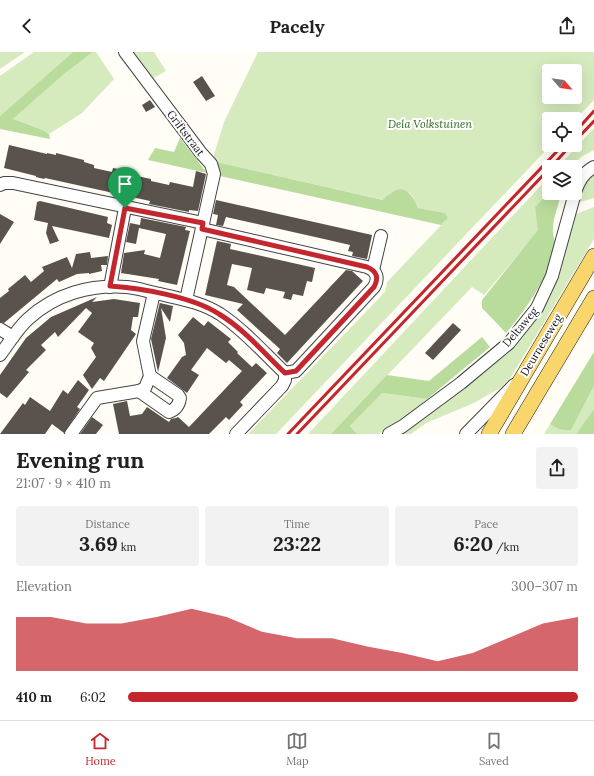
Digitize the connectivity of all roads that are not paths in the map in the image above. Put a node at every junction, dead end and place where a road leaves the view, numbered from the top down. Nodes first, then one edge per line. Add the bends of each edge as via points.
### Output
1 (125, 52) edge
2 (594, 167) edge
3 (582, 177) edge
4 (0, 185) edge
5 (573, 200) edge
6 (125, 208) junction
7 (203, 226) junction
8 (381, 236) dead end
9 (594, 256) edge
10 (373, 270) junction
11 (110, 286) junction
12 (154, 293) junction
13 (594, 298) edge
14 (186, 300) junction
15 (0, 329) edge
16 (13, 337) junction
17 (0, 355) edge
18 (285, 373) junction
19 (150, 376) junction
20 (522, 377) junction
21 (139, 391) junction
22 (71, 434) edge
23 (236, 434) edge
24 (389, 434) edge
25 (466, 434) edge
26 (490, 434) edge
27 (513, 434) edge

1 - 7 street, Griftstraat via 211,164 214,174
2 - 3 street, Deltaweg
4 - 6 street via 13,183
5 - 24 street, Deltaweg via 552,276 537,308 509,343 455,387
6 - 7 street
6 - 11 street
7 - 10 street
7 - 14 street, Griftstraat
8 - 10 street
9 - 20 main road, Deurneseweg
10 - 18 street via 377,281 374,287 296,371
11 - 12 street
11 - 16 street via 90,288 48,304 27,320
12 - 14 street
12 - 19 street via 143,341
13 - 27 main road, Deurneseweg
14 - 18 street via 203,305 234,324
15 - 16 street
16 - 17 street
18 - 23 street via 282,386
19 - 21 street via 145,388
19 - 21 street via 178,395 180,398 174,411 169,412
20 - 25 street
20 - 26 main road, Deurneseweg
21 - 22 street via 97,398

